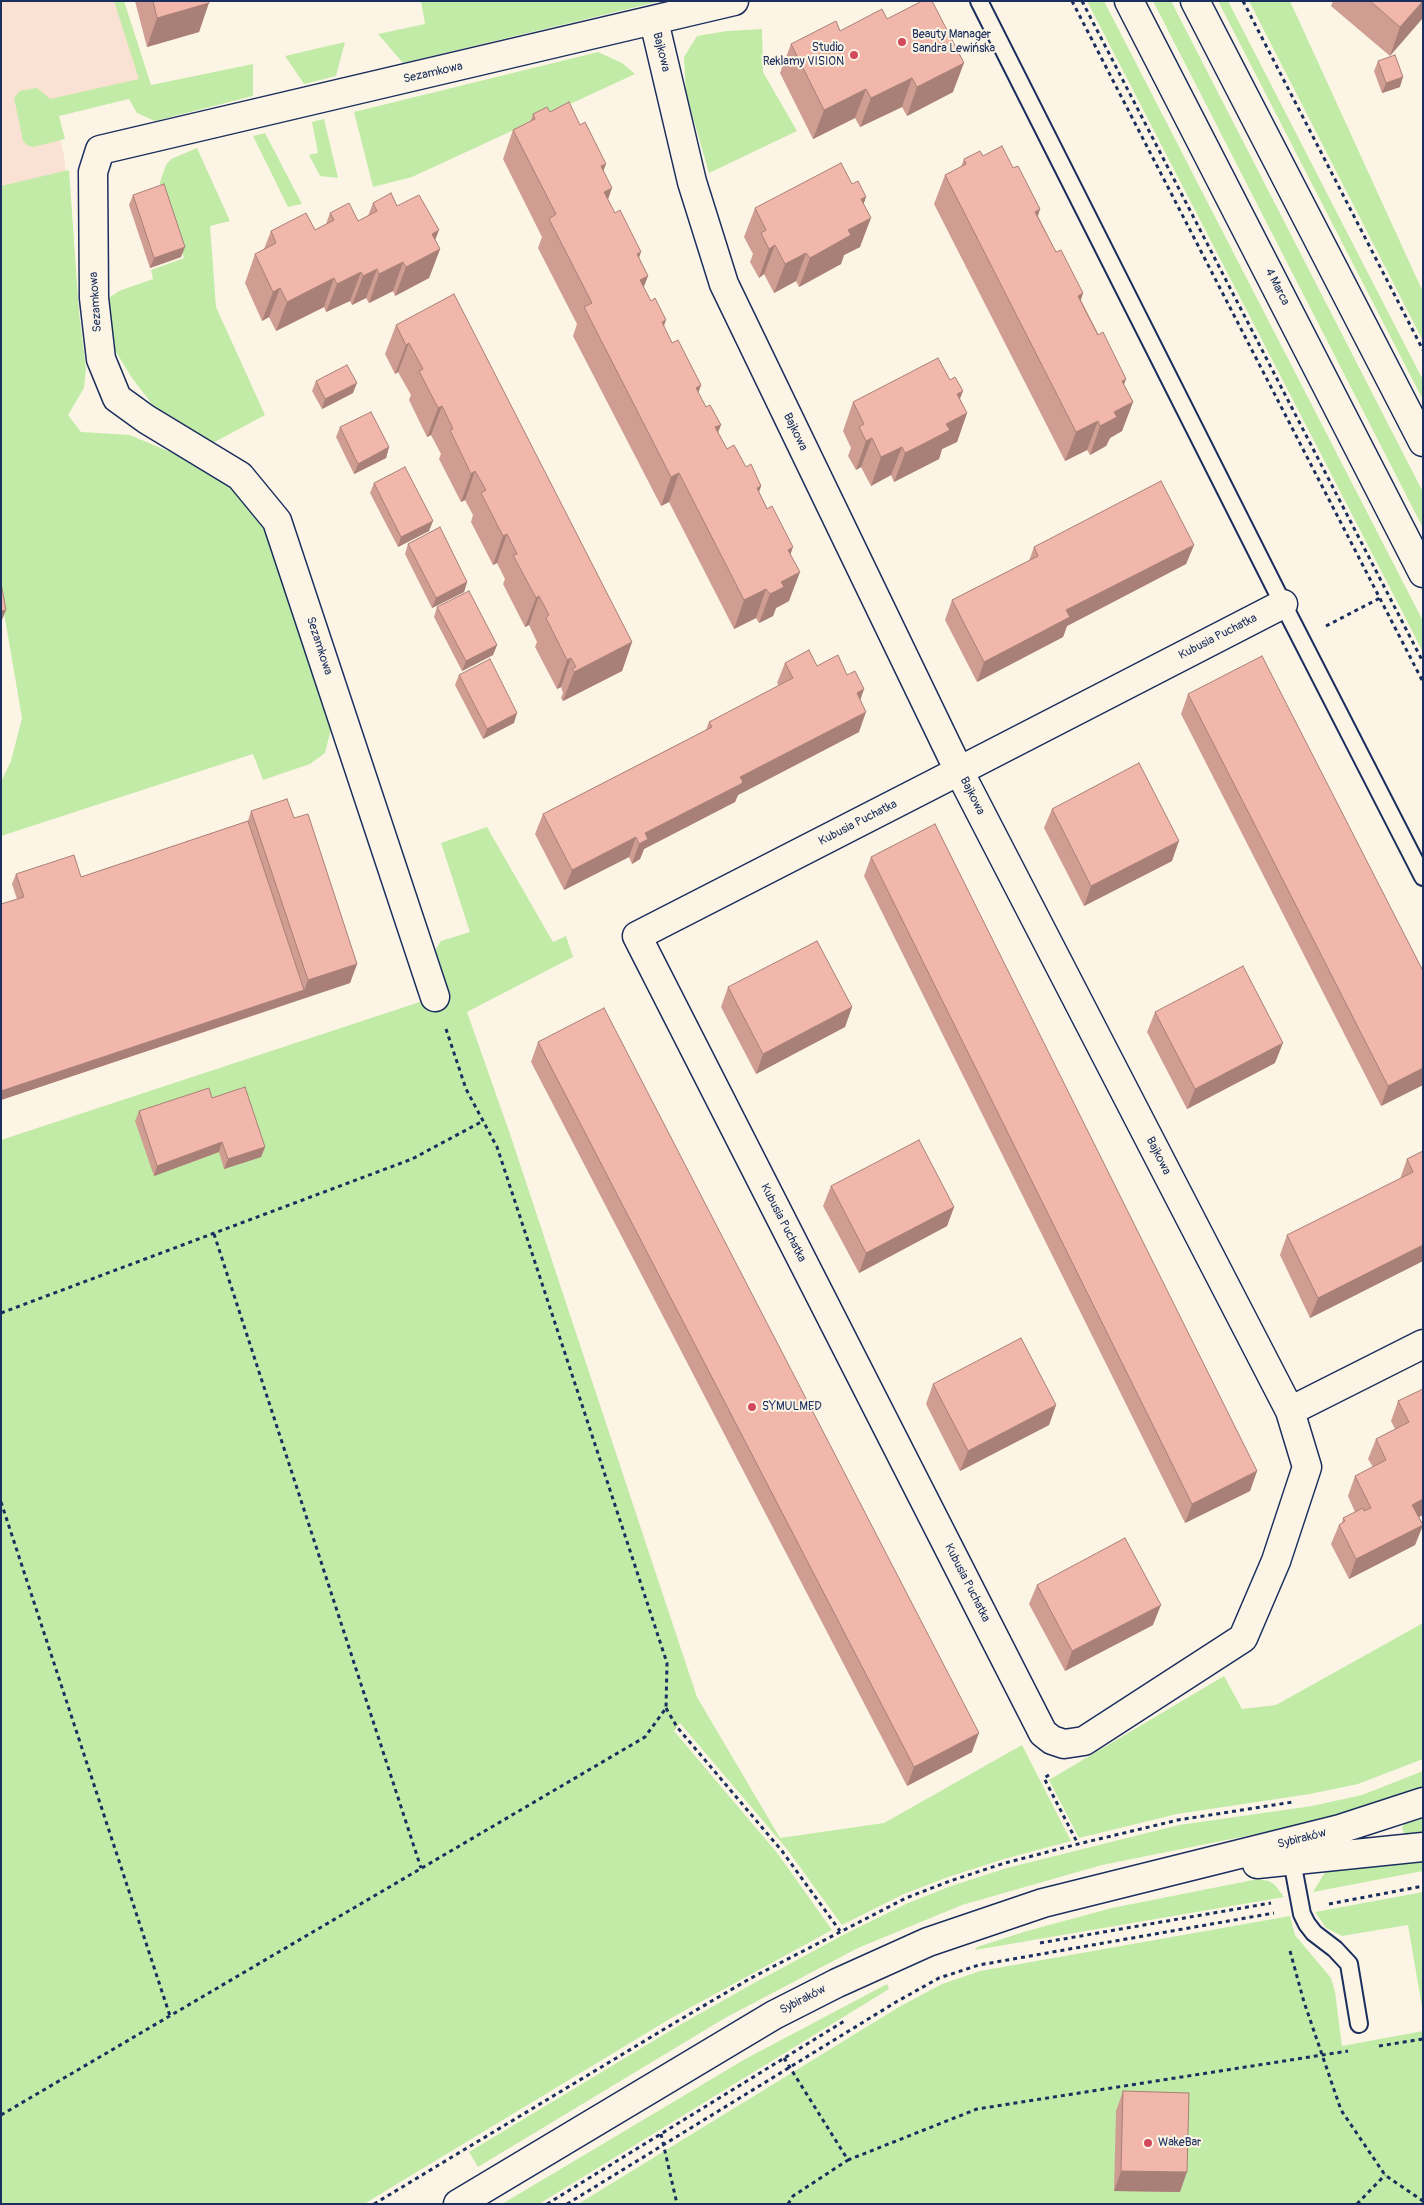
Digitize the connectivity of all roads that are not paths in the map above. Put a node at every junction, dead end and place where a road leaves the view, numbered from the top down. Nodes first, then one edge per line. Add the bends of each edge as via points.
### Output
1 (734, 1) edge
2 (979, 1) edge
3 (1128, 1) edge
4 (1195, 1) edge
5 (654, 21) junction
6 (1423, 442) edge
7 (1423, 573) edge
8 (1282, 604) junction
9 (958, 771) junction
10 (1423, 877) edge
11 (435, 997) road end
12 (1423, 1344) edge
13 (1290, 1411) junction
14 (1423, 1802) edge
15 (1423, 1847) edge
16 (1292, 1861) junction
17 (1180, 1870) junction
18 (1359, 2024) dead end
19 (458, 2204) edge

1 - 5 street, Sezamkowa
2 - 8 lane
3 - 7 street, 4 Marca
4 - 6 street
5 - 9 street, Bajkowa via 692,182 724,284
5 - 11 street, Sezamkowa via 100,150 93,172 94,298 102,359 117,398 146,420 240,476 277,521
8 - 9 street, Kubusia Puchatka
8 - 10 lane
9 - 13 street, Bajkowa
9 - 13 street, Kubusia Puchatka via 637,936 1043,1732 1052,1740 1064,1744 1084,1741 1243,1638 1276,1561 1307,1467
12 - 13 street
14 - 17 street, Sybiraków via 1348,1827
15 - 16 street, Sybiraków
16 - 17 street, Sybiraków
16 - 18 lane via 1302,1914 1307,1924 1349,1964
17 - 19 street, Sybiraków via 1023,1909 928,1942 868,1968 774,2015

